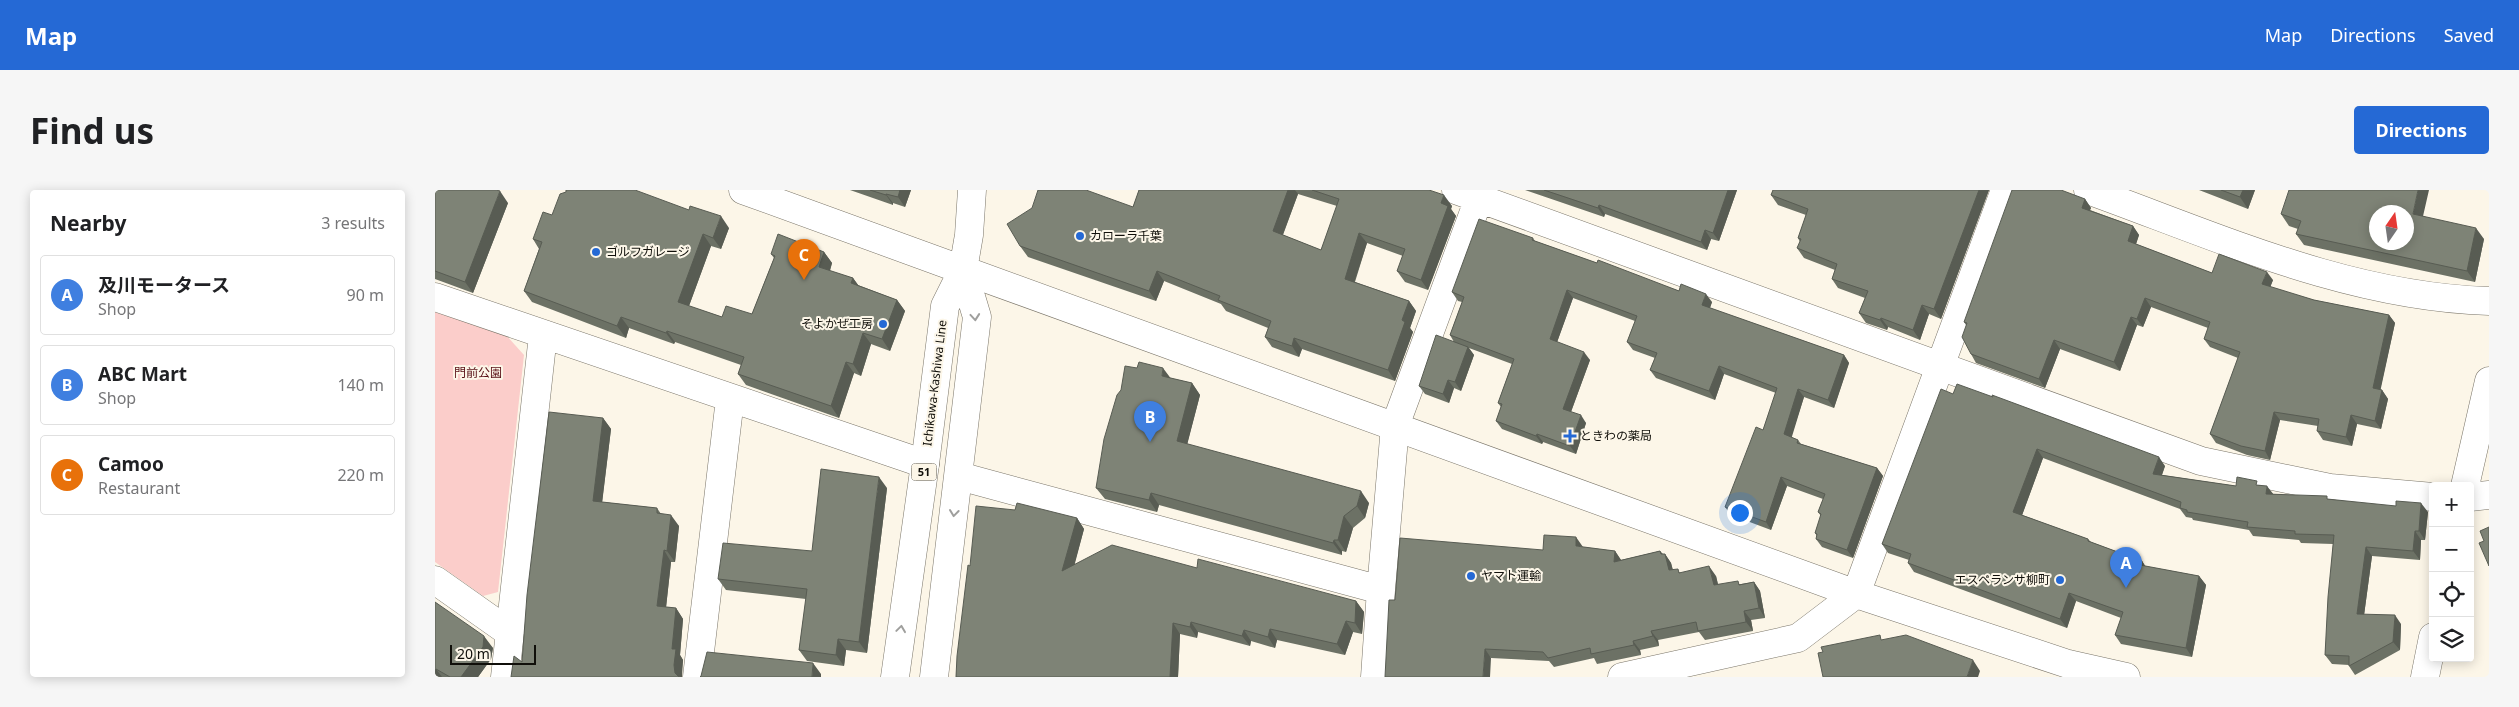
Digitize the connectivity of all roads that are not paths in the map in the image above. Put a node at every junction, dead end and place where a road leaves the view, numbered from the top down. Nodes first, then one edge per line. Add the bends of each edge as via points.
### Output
1 (743, 190) edge
2 (972, 190) edge
3 (2005, 190) edge
4 (2088, 190) edge
5 (1472, 193) edge
6 (963, 270) junction
7 (435, 297) edge
8 (2489, 301) edge
9 (543, 335) junction
10 (1939, 366) junction
11 (2489, 381) edge
12 (730, 399) junction
13 (1395, 426) junction
14 (925, 464) junction
15 (959, 476) junction
16 (2466, 482) edge
17 (2489, 495) edge
18 (2429, 497) edge
19 (2474, 497) edge
20 (435, 580) edge
21 (1381, 590) junction
22 (1856, 594) junction
23 (510, 633) junction
24 (2429, 657) edge
25 (505, 677) edge
26 (697, 677) edge
27 (895, 677) edge
28 (933, 677) edge
29 (1375, 677) edge
30 (1622, 677) edge
31 (2126, 677) edge
32 (2425, 677) edge

1 - 6 street
2 - 6 street
3 - 10 street
4 - 8 street via 2315,272 2430,296
5 - 10 street
5 - 13 street
6 - 13 street
6 - 14 street, Ichikawa-Kashiwa Line / 51 via 945,306
6 -> 15 street via 977,317
7 - 9 street
9 - 12 street
9 - 23 street
10 - 18 street via 2201,461 2330,488
10 - 22 street
11 - 16 street
12 - 14 street
12 - 26 street
13 - 21 street
13 - 22 street
27 -> 14 street, Ichikawa-Kashiwa Line / 51
15 - 21 street
15 -> 28 street
17 - 19 street
20 - 23 street
21 - 29 street
22 - 30 street via 1798,638
22 - 31 street via 2068,664
23 - 25 street
24 - 32 street

